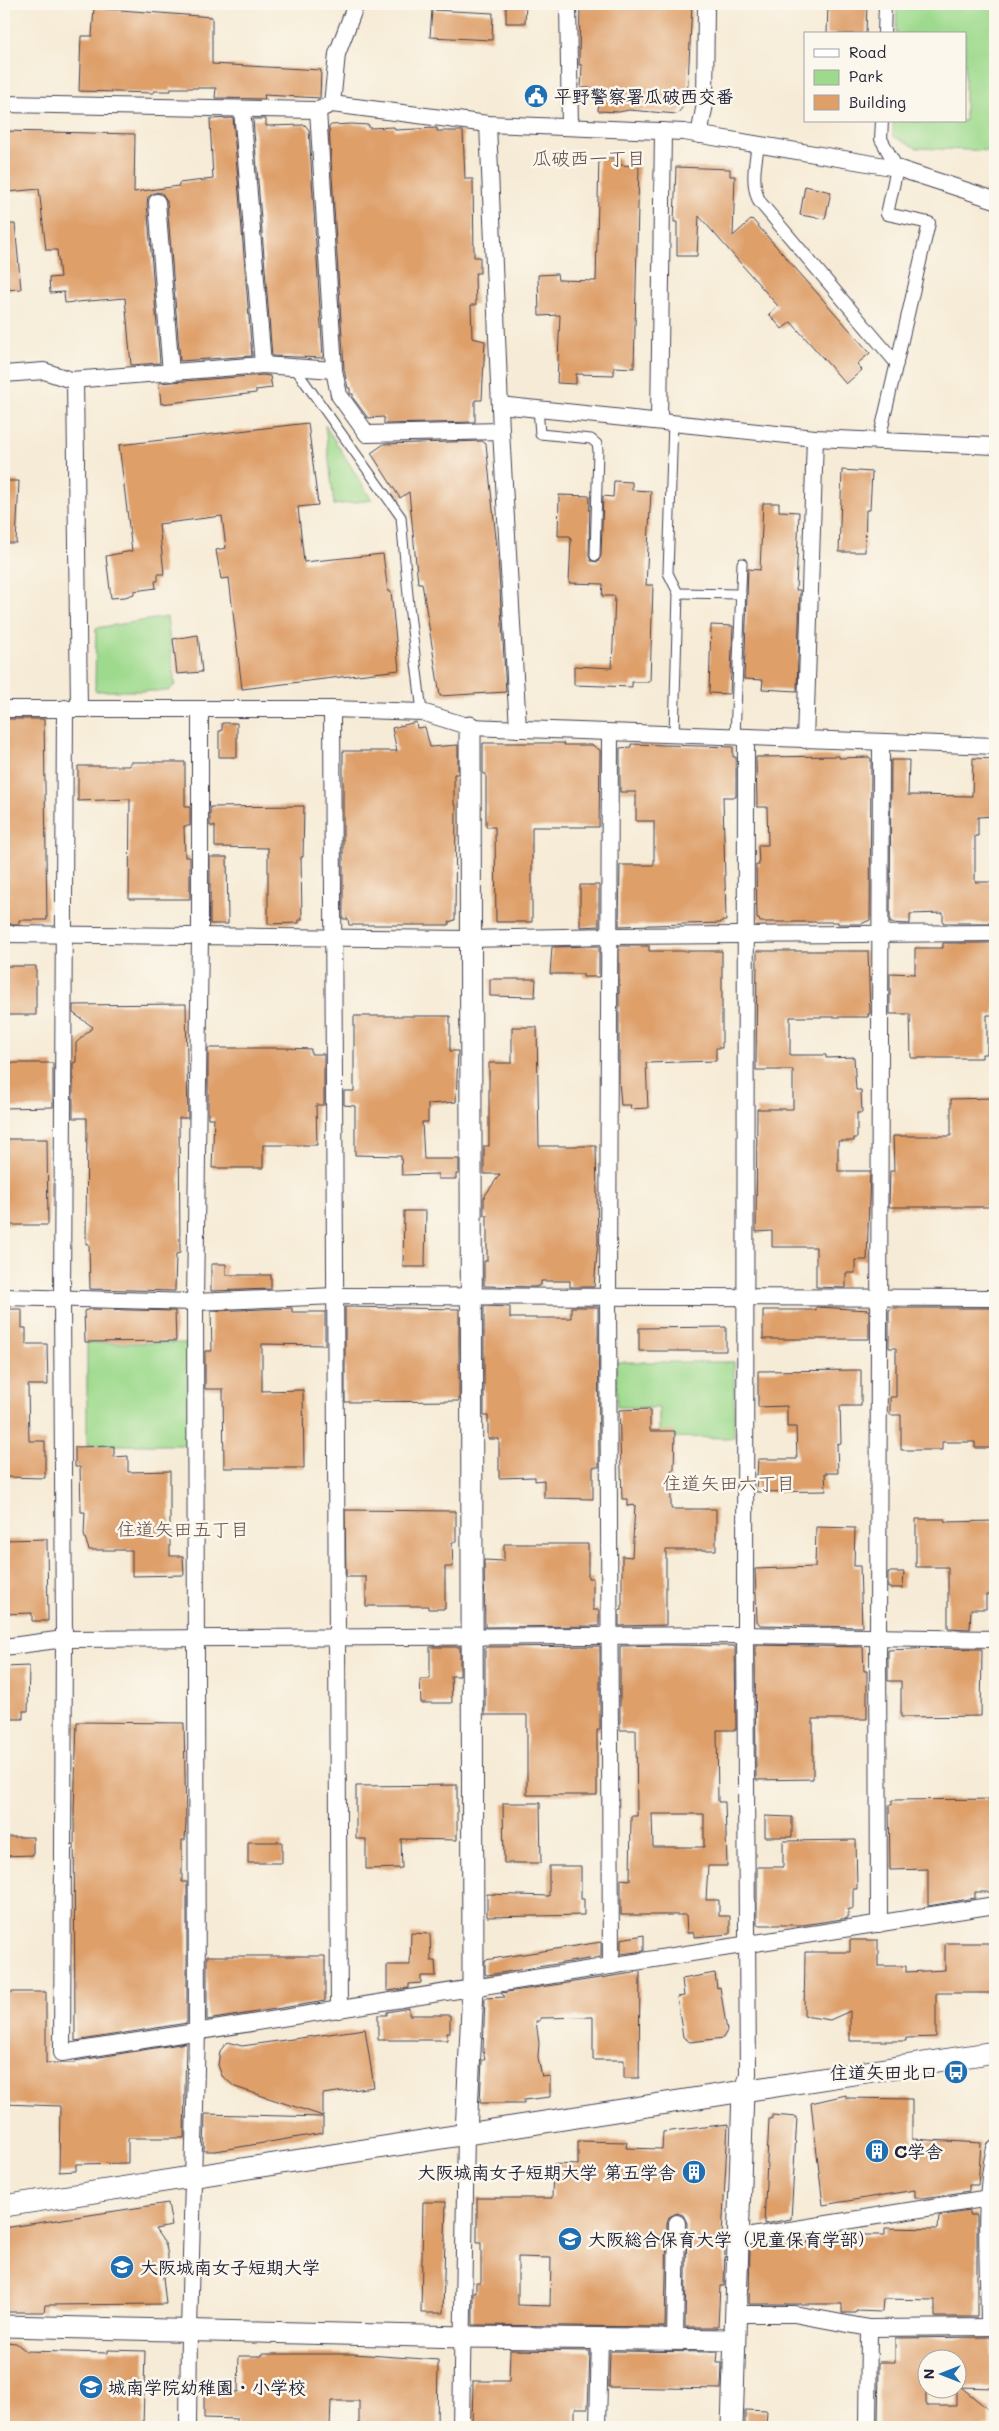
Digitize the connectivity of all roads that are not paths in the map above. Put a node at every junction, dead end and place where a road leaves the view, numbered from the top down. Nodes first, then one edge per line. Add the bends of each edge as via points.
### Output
1 (356, 4) edge
2 (568, 4) edge
3 (706, 4) edge
4 (885, 4) edge
5 (884, 32) edge
6 (4, 104) edge
7 (325, 107) junction
8 (242, 109) junction
9 (882, 122) edge
10 (488, 124) junction
11 (570, 127) junction
12 (663, 131) junction
13 (699, 135) junction
14 (758, 145) junction
15 (897, 168) junction
16 (995, 200) edge
17 (157, 202) dead end
18 (897, 364) junction
19 (263, 365) junction
20 (293, 365) junction
21 (334, 370) junction
22 (171, 373) junction
23 (4, 374) edge
24 (75, 380) junction
25 (500, 405) junction
26 (538, 408) junction
27 (666, 421) junction
28 (501, 431) junction
29 (815, 438) junction
30 (879, 440) junction
31 (995, 446) edge
32 (595, 556) dead end
33 (742, 563) dead end
34 (678, 592) junction
35 (741, 594) junction
36 (72, 708) junction
37 (4, 709) edge
38 (332, 709) junction
39 (200, 711) junction
40 (422, 712) junction
41 (470, 727) junction
42 (518, 729) junction
43 (610, 733) junction
44 (674, 735) junction
45 (741, 738) junction
46 (805, 740) junction
47 (882, 743) junction
48 (995, 746) edge
49 (995, 933) edge
50 (4, 934) edge
51 (65, 934) junction
52 (880, 934) junction
53 (746, 935) junction
54 (200, 936) junction
55 (611, 936) junction
56 (334, 937) junction
57 (471, 939) junction
58 (335, 1296) junction
59 (608, 1296) junction
60 (472, 1297) junction
61 (745, 1297) junction
62 (880, 1297) junction
63 (4, 1298) edge
64 (62, 1298) junction
65 (995, 1298) edge
66 (195, 1302) junction
67 (745, 1635) junction
68 (611, 1636) junction
69 (878, 1636) junction
70 (472, 1637) junction
71 (334, 1638) junction
72 (995, 1638) edge
73 (64, 1639) junction
74 (195, 1639) junction
75 (4, 1647) edge
76 (995, 1905) edge
77 (879, 1924) junction
78 (748, 1945) junction
79 (611, 1966) junction
80 (473, 1988) junction
81 (339, 2010) junction
82 (198, 2032) junction
83 (995, 2052) edge
84 (743, 2091) junction
85 (466, 2134) junction
86 (995, 2148) edge
87 (194, 2177) junction
88 (989, 2198) junction
89 (4, 2206) edge
90 (677, 2223) dead end
91 (739, 2238) junction
92 (737, 2314) junction
93 (4, 2326) edge
94 (992, 2326) edge
95 (869, 2328) junction
96 (189, 2330) junction
97 (463, 2337) junction
98 (600, 2337) junction
99 (675, 2338) junction
100 (734, 2340) junction
101 (188, 2427) edge
102 (461, 2427) edge
103 (598, 2427) edge
104 (732, 2427) edge
105 (868, 2427) edge

1 - 7 street via 337,54
2 - 11 street
3 - 13 street via 705,104
4 - 5 street
6 - 8 street
7 - 8 street
7 - 10 street
7 - 21 street
8 - 19 street
9 - 15 street via 882,140
10 - 11 street
10 - 25 street
11 - 12 street
12 - 13 street
12 - 27 street
13 - 14 street
14 - 15 street
14 - 18 street via 753,176 759,201
15 - 16 street
15 - 18 street via 887,214 929,223
17 - 22 street
18 - 30 street
19 - 20 street
19 - 22 street
20 - 21 street
20 - 40 lane via 401,517 408,606
21 - 28 street via 339,395 367,434
22 - 24 street
23 - 24 street via 44,371
24 - 36 street
25 - 26 street
25 - 28 street
26 - 27 street
26 - 32 lane via 540,434 591,439 597,444
27 - 29 street
27 - 34 lane via 668,573
28 - 42 street
29 - 30 street
29 - 46 street
30 - 31 street
33 - 35 lane
34 - 35 lane
34 - 44 lane
35 - 45 lane
36 - 37 street
36 - 39 street
36 - 51 street
38 - 39 street
38 - 40 street
38 - 56 street
39 - 54 street
40 - 41 street
41 - 42 street
41 - 57 street
42 - 43 street
43 - 44 street
43 - 55 street
44 - 45 street
45 - 46 street
45 - 53 street
46 - 47 street
47 - 48 street
47 - 52 street
49 - 52 street
50 - 51 street
51 - 54 street
51 - 64 street
52 - 53 street
52 - 62 street
53 - 55 street
53 - 61 street
54 - 56 street
54 - 66 street
55 - 57 street
55 - 59 street
56 - 57 street
56 - 58 street
57 - 60 street
58 - 60 street
58 - 66 street
58 - 71 street
59 - 60 street
59 - 61 street
59 - 68 street
60 - 70 street
61 - 62 street
61 - 67 street
62 - 65 street
62 - 69 street
63 - 64 street
64 - 66 street
64 - 73 street
66 - 74 street
67 - 68 street
67 - 69 street
67 - 78 street
68 - 70 street
68 - 79 street
69 - 72 street
69 - 77 street
70 - 71 street
70 - 80 street
71 - 74 street
71 - 81 street
73 - 74 street
73 - 75 street
73 - 82 street via 62,2053
74 - 82 street
76 - 77 street
77 - 78 street
78 - 79 street
78 - 84 street via 748,2075
79 - 80 street
80 - 81 street
80 - 85 street
81 - 82 street
82 - 87 street
83 - 84 street
84 - 85 street
84 - 91 street
85 - 87 street
85 - 97 street
86 - 88 street
87 - 89 street
87 - 96 street
88 - 91 street
88 - 94 street
90 - 99 street
91 - 92 street
92 - 95 street via 794,2314
92 - 100 street
93 - 96 street
94 - 95 street
95 - 105 street
96 - 97 street
96 - 101 street
97 - 98 street
97 - 102 street
98 - 99 street
98 - 103 street
99 - 100 street
100 - 104 street

